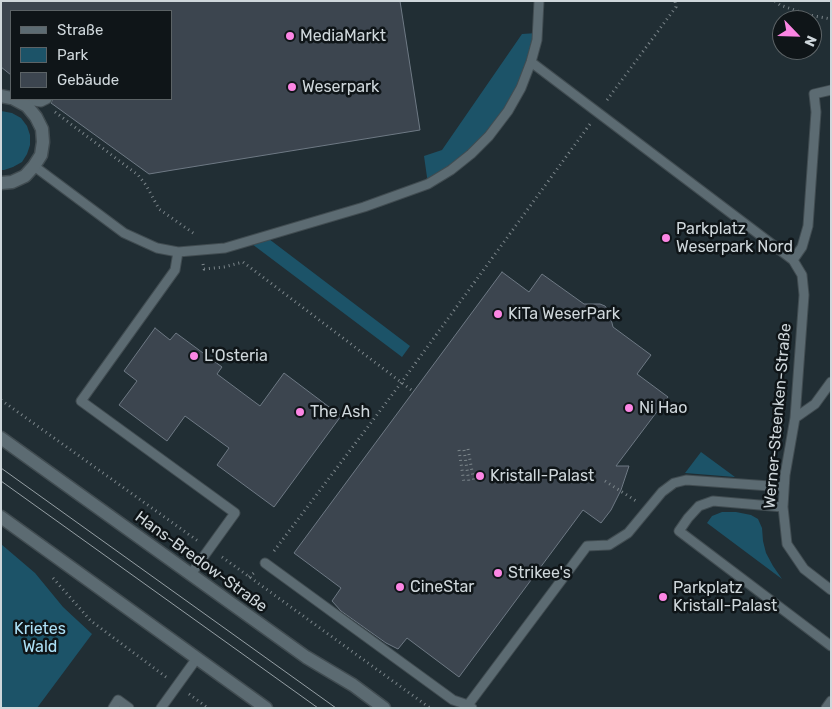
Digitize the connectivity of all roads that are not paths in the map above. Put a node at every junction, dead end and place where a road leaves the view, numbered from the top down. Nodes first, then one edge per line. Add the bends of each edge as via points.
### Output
1 (539, 1) edge
2 (531, 62) junction
3 (831, 90) edge
4 (15, 100) edge
5 (44, 100) edge
6 (36, 117) junction
7 (34, 166) junction
8 (1, 183) edge
9 (178, 252) junction
10 (793, 260) junction
11 (831, 382) edge
12 (795, 418) junction
13 (1, 438) edge
14 (784, 487) junction
15 (783, 508) junction
16 (1, 517) edge
17 (265, 563) road end
18 (191, 574) junction
19 (831, 590) edge
20 (831, 646) edge
21 (197, 658) junction
22 (831, 701) edge
23 (470, 706) edge
24 (113, 708) edge
25 (129, 708) edge
26 (161, 708) edge
27 (266, 708) edge
28 (384, 708) edge
29 (826, 708) edge

1 - 2 lane via 537,40
2 - 9 lane via 508,111 489,136 451,170 428,184 364,207 225,248
2 - 10 lane
3 - 10 lane via 814,94 816,112 808,226 802,247
4 - 6 main road via 27,106
5 - 6 lane
6 - 7 main road via 42,129 43,142 41,155
7 - 8 main road via 25,176
7 - 9 lane via 124,233 157,248
9 - 18 lane via 175,270 81,401 235,513
10 - 12 lane, Werner-Steenken-Straße via 802,275 804,295
11 - 12 lane via 814,404
12 - 14 lane, Werner-Steenken-Straße
13 - 18 main road, Hans-Bredow-Straße
14 - 15 lane, Werner-Steenken-Straße
14 - 23 lane via 686,480 674,483 662,492 628,533 609,545 587,546
15 - 19 lane, Werner-Steenken-Straße via 787,544 804,570
15 - 20 lane via 713,501 699,506 679,531
16 - 21 main road
17 - 23 lane via 453,700
18 - 28 main road, Hans-Bredow-Straße via 306,657
21 - 26 lane
21 - 27 main road
22 - 29 lane
24 - 25 lane via 118,700

